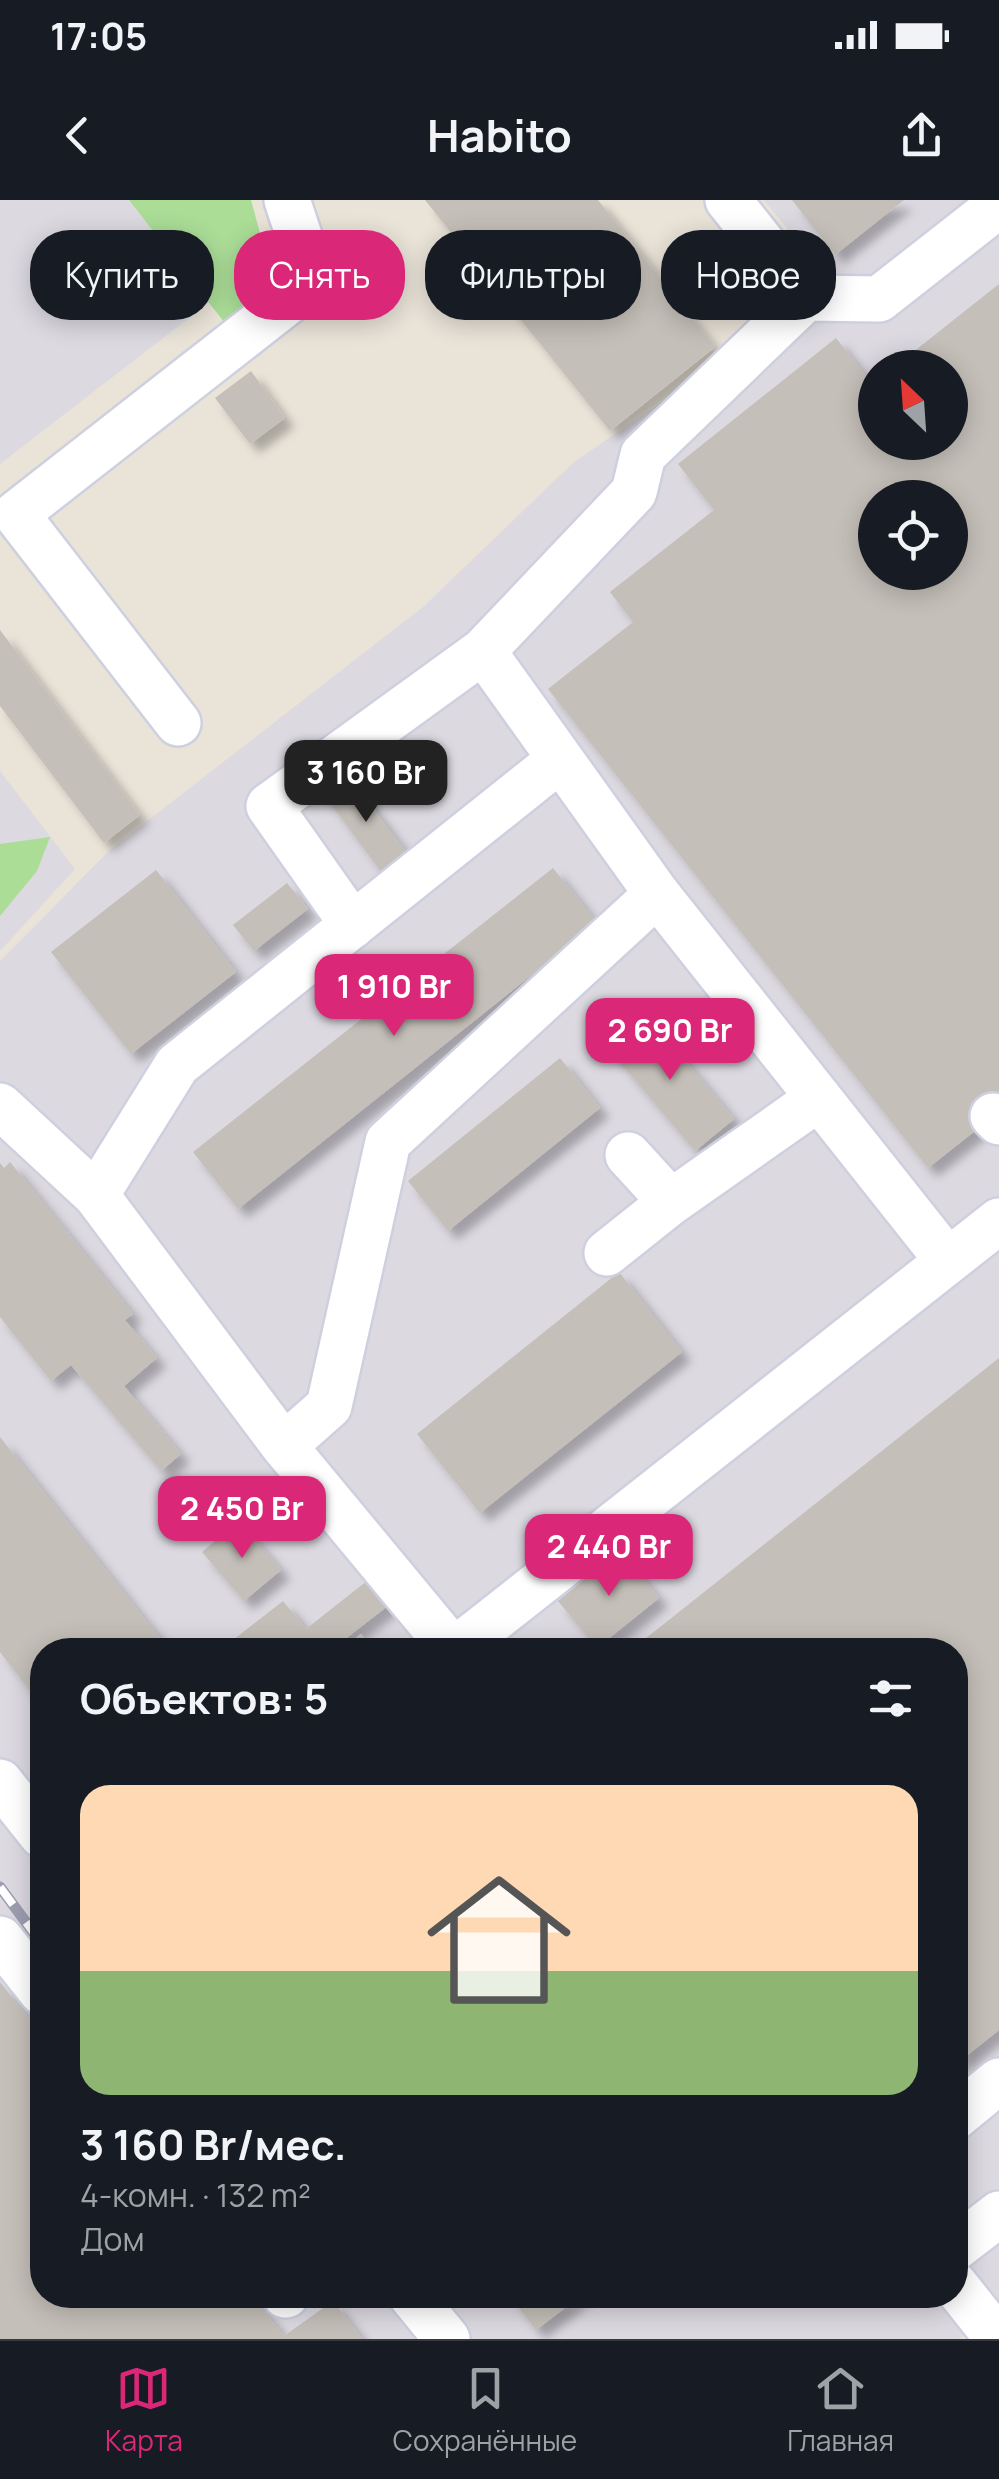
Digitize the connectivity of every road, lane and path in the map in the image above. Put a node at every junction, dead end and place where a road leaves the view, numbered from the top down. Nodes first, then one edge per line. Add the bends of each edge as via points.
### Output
1 (287, 200) edge
2 (728, 200) edge
3 (999, 205) edge
4 (752, 230) edge
5 (836, 298) edge
6 (783, 320) edge
7 (482, 651) junction
8 (178, 722) dead end
9 (558, 761) junction
10 (657, 894) junction
11 (353, 925) junction
12 (819, 1098) junction
13 (0, 1106) edge
14 (628, 1155) dead end
15 (96, 1195) junction
16 (671, 1202) junction
17 (999, 1221) edge
18 (607, 1253) dead end
19 (948, 1261) junction
20 (284, 1446) junction
21 (444, 1638) edge
22 (469, 1638) edge
23 (0, 1782) edge
24 (30, 1819) edge
25 (0, 1939) edge
26 (30, 1977) edge
27 (999, 2081) edge
28 (968, 2106) edge
29 (999, 2214) edge
30 (968, 2238) edge
31 (968, 2301) edge
32 (421, 2308) edge
33 (446, 2339) edge
34 (998, 2339) edge

1 - 8 lane via 314,281 16,514
2 - 4 lane
3 - 5 lane via 879,299
6 - 7 lane via 643,455 634,492
7 - 9 lane
7 - 11 lane via 269,806
9 - 10 lane
9 - 11 lane
10 - 12 lane
10 - 20 lane via 388,1142 328,1406
11 - 15 lane via 178,1065
12 - 16 lane
12 - 19 lane
13 - 15 lane
14 - 16 lane
15 - 20 lane
16 - 18 lane
17 - 19 lane
19 - 22 lane
20 - 21 lane
23 - 24 lane
25 - 26 lane
27 - 28 lane
29 - 30 lane
31 - 34 lane
32 - 33 lane

